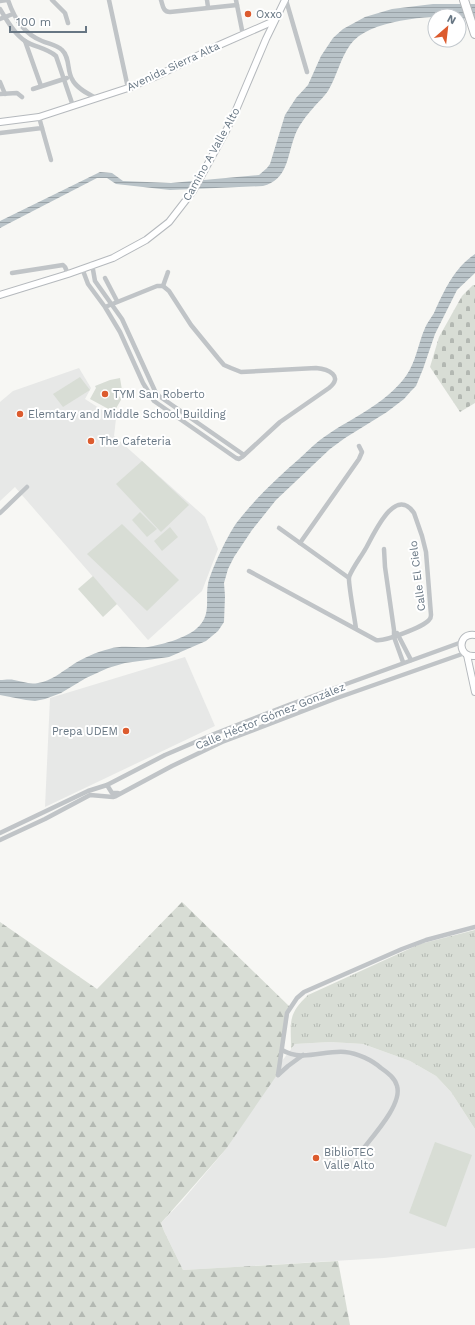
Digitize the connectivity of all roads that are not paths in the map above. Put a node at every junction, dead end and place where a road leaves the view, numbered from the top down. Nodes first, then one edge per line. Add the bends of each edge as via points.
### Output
1 (7, 0) edge
2 (52, 0) edge
3 (108, 0) edge
4 (161, 0) edge
5 (207, 0) edge
6 (286, 0) edge
7 (0, 2) edge
8 (236, 2) edge
9 (463, 2) edge
10 (208, 8) junction
11 (0, 9) edge
12 (13, 14) junction
13 (3, 18) edge
14 (274, 21) junction
15 (68, 22) dead end
16 (475, 34) edge
17 (243, 35) junction
18 (25, 41) junction
19 (54, 46) junction
20 (51, 52) junction
21 (307, 72) dead end
22 (71, 77) junction
23 (64, 79) junction
24 (0, 82) edge
25 (40, 86) junction
26 (128, 88) junction
27 (33, 89) dead end
28 (2, 94) edge
29 (20, 95) dead end
30 (96, 98) junction
31 (73, 106) junction
32 (38, 116) junction
33 (0, 122) edge
34 (42, 128) junction
35 (0, 132) edge
36 (51, 160) dead end
37 (92, 264) junction
38 (82, 268) junction
39 (168, 272) dead end
40 (12, 273) dead end
41 (68, 274) junction
42 (105, 278) dead end
43 (95, 281) junction
44 (88, 284) junction
45 (163, 286) junction
46 (0, 295) edge
47 (117, 301) junction
48 (111, 303) junction
49 (105, 307) junction
50 (135, 348) junction
51 (128, 350) junction
52 (159, 396) junction
53 (154, 401) junction
54 (198, 423) junction
55 (194, 429) junction
56 (359, 446) dead end
57 (244, 455) junction
58 (27, 487) dead end
59 (0, 512) edge
60 (279, 528) dead end
61 (300, 543) junction
62 (384, 549) dead end
63 (249, 570) dead end
64 (349, 578) junction
65 (356, 629) junction
66 (394, 630) junction
67 (399, 635) junction
68 (475, 635) edge
69 (394, 637) junction
70 (462, 642) junction
71 (404, 645) junction
72 (398, 648) junction
73 (466, 654) junction
74 (475, 656) edge
75 (411, 660) junction
76 (403, 662) junction
77 (333, 689) junction
78 (475, 692) edge
79 (338, 698) junction
80 (107, 785) junction
81 (89, 793) junction
82 (121, 793) junction
83 (0, 833) edge
84 (0, 840) edge
85 (475, 927) edge
86 (282, 1050) junction
87 (304, 1055) junction
88 (358, 1154) dead end

1 - 7 street
1 - 12 street
2 - 15 street via 65,13
3 - 26 street
4 - 10 street via 167,12
5 - 10 street
6 - 14 street, Camino A Valle Alto
6 - 21 street
8 - 10 street
8 - 17 street
9 - 16 highway
11 - 13 street
12 - 13 street
12 - 19 street via 32,36
13 - 18 street
14 - 17 street, Avenida Sierra Alta
14 - 37 street, Camino A Valle Alto via 236,110 194,190 169,222 146,240 122,254
17 - 26 street, Avenida Sierra Alta
18 - 20 street
18 - 25 street
19 - 20 street
19 - 22 street via 64,52
20 - 23 street via 58,59
22 - 23 street
22 - 30 street via 79,87
23 - 25 street
23 - 31 street
24 - 28 street
25 - 27 street
26 - 30 street, Avenida Sierra Alta
28 - 29 street via 15,92
30 - 31 street, Avenida Sierra Alta
31 - 32 street, Avenida Sierra Alta
32 - 33 street, Avenida Sierra Alta
32 - 34 street
34 - 35 street
34 - 36 street
37 - 38 street, Camino A Valle Alto
37 - 43 street
38 - 41 street, Camino A Valle Alto
38 - 44 street
39 - 45 street
40 - 41 street via 63,265
41 - 46 street, Camino A Valle Alto
42 - 47 street
43 - 44 street
43 - 48 street
44 - 49 street
45 - 47 street
45 - 57 street via 224,365 241,372 316,368 327,370 334,376 335,381 332,385 280,422
47 - 48 street
48 - 49 street
48 - 50 street via 122,319
49 - 51 street
50 - 51 street
50 - 52 street
51 - 53 street
52 - 53 street
52 - 54 street
53 - 55 street
54 - 55 street
54 - 57 street
55 - 57 street via 236,458 240,459
56 - 61 street via 362,452 360,460
58 - 59 street
60 - 61 street
61 - 64 street
62 - 66 street
63 - 65 street, Calle El Cielo
64 - 65 street
64 - 67 street, Calle El Cielo via 385,515 393,508 404,504 411,510 420,529 426,552 431,615 425,624
65 - 69 street, Calle El Cielo via 379,641
66 - 67 street
66 - 69 street
67 - 69 street, Calle El Cielo
67 - 71 street
68 - 70 street via 468,635
69 - 72 street
70 - 73 street via 461,646
70 - 75 street, Calle Héctor Gómez González
71 - 72 street
71 - 75 street
72 - 76 street
73 - 74 street
73 - 78 street
73 - 79 street, Calle Héctor Gómez González
75 - 76 street, Calle Héctor Gómez González
76 - 77 street, Calle Héctor Gómez González
77 - 79 street
77 - 80 street, Calle Héctor Gómez González via 165,755
79 - 82 street, Calle Héctor Gómez González via 222,742
80 - 81 street, Calle Héctor Gómez González
80 - 82 street via 112,793
81 - 82 street, Calle Héctor Gómez González via 113,797
81 - 83 street, Calle Héctor Gómez González
81 - 84 street, Calle Héctor Gómez González via 45,819
85 - 86 street via 402,949 304,992 287,1013
86 - 87 street via 289,1054
86 - 87 street via 278,1076
87 - 88 street via 335,1052 359,1055 379,1066 393,1078 398,1089 393,1108

